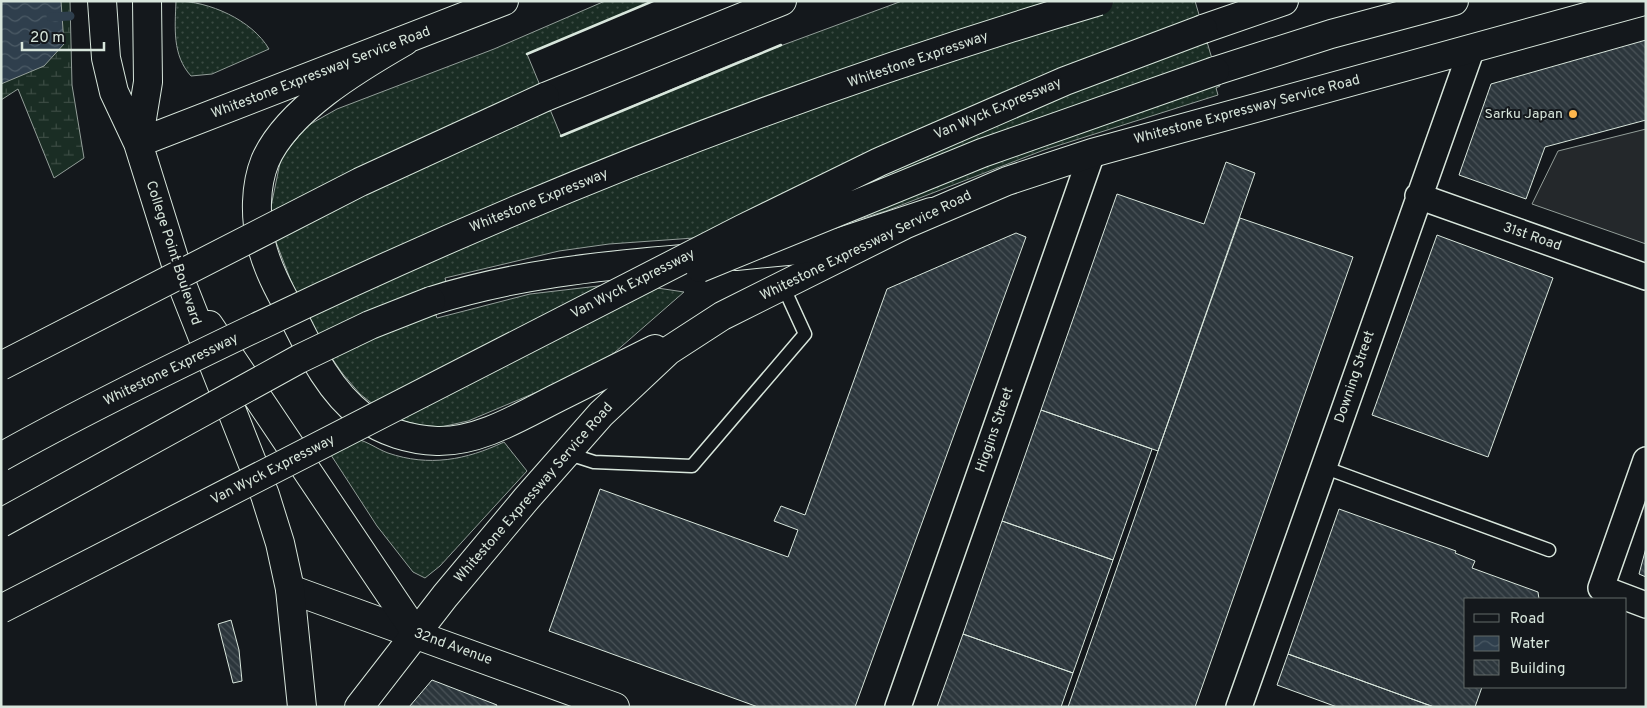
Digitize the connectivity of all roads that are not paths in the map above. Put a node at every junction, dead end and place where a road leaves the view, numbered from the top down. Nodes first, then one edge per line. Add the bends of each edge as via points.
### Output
1 (102, 1) edge
2 (147, 1) edge
3 (504, 1) edge
4 (782, 1) edge
5 (1099, 1) edge
6 (1284, 1) edge
7 (1454, 1) edge
8 (1644, 1) edge
9 (405, 41) junction
10 (1472, 48) junction
11 (138, 143) junction
12 (1092, 153) junction
13 (1418, 196) junction
14 (931, 212) junction
15 (1646, 277) edge
16 (783, 286) junction
17 (183, 287) junction
18 (722, 316) junction
19 (519, 343) junction
20 (1, 366) edge
21 (566, 453) junction
22 (1, 456) edge
23 (1646, 460) edge
24 (1323, 467) junction
25 (1, 523) edge
26 (1549, 550) dead end
27 (290, 589) junction
28 (1646, 605) edge
29 (1, 608) edge
30 (416, 633) junction
31 (302, 707) edge
32 (359, 707) edge
33 (616, 707) edge
34 (898, 707) edge
35 (1239, 707) edge

1 - 11 main road, College Point Boulevard via 108,72
2 - 11 main road, College Point Boulevard via 148,82
3 - 9 main road, Whitestone Expressway Service Road
4 - 20 main road, bridge via 442,142
5 - 22 main road, Whitestone Expressway, bridge via 839,86 675,146 499,217 388,265 209,350
6 - 19 main road, Van Wyck Expressway, bridge via 1066,81 879,162
7 - 19 main road, bridge via 1331,34 1215,71 982,153
8 - 10 main road, Whitestone Expressway Service Road
9 - 11 main road, Whitestone Expressway Service Road
9 - 18 main road via 359,69 289,126 269,152 259,185 258,225 269,268 320,367 335,390 354,409 375,424 412,438 436,441 467,437 511,421
10 - 12 main road, Whitestone Expressway Service Road
10 - 13 street, Downing Street
11 - 17 main road, College Point Boulevard
12 - 14 main road, Whitestone Expressway Service Road
12 - 34 street, Higgins Street
13 - 15 street, 31st Road
13 - 24 street, Downing Street
14 - 16 main road, Whitestone Expressway Service Road
14 - 25 main road, bridge via 867,235 819,247 565,271 487,285 431,301 370,325 299,359
16 - 18 main road, Whitestone Expressway Service Road
16 - 21 lane via 805,334 692,466 594,462
17 - 27 main road, College Point Boulevard via 266,495
17 - 30 main road
18 - 21 main road, Whitestone Expressway Service Road via 682,340 654,362
19 - 29 main road, Van Wyck Expressway, bridge
21 - 30 main road, Whitestone Expressway Service Road
23 - 28 street via 1601,588
24 - 26 lane
24 - 35 street, Downing Street
27 - 30 main road, 32nd Avenue
27 - 31 main road, College Point Boulevard
30 - 32 main road, Whitestone Expressway Service Road
30 - 33 main road, 32nd Avenue

